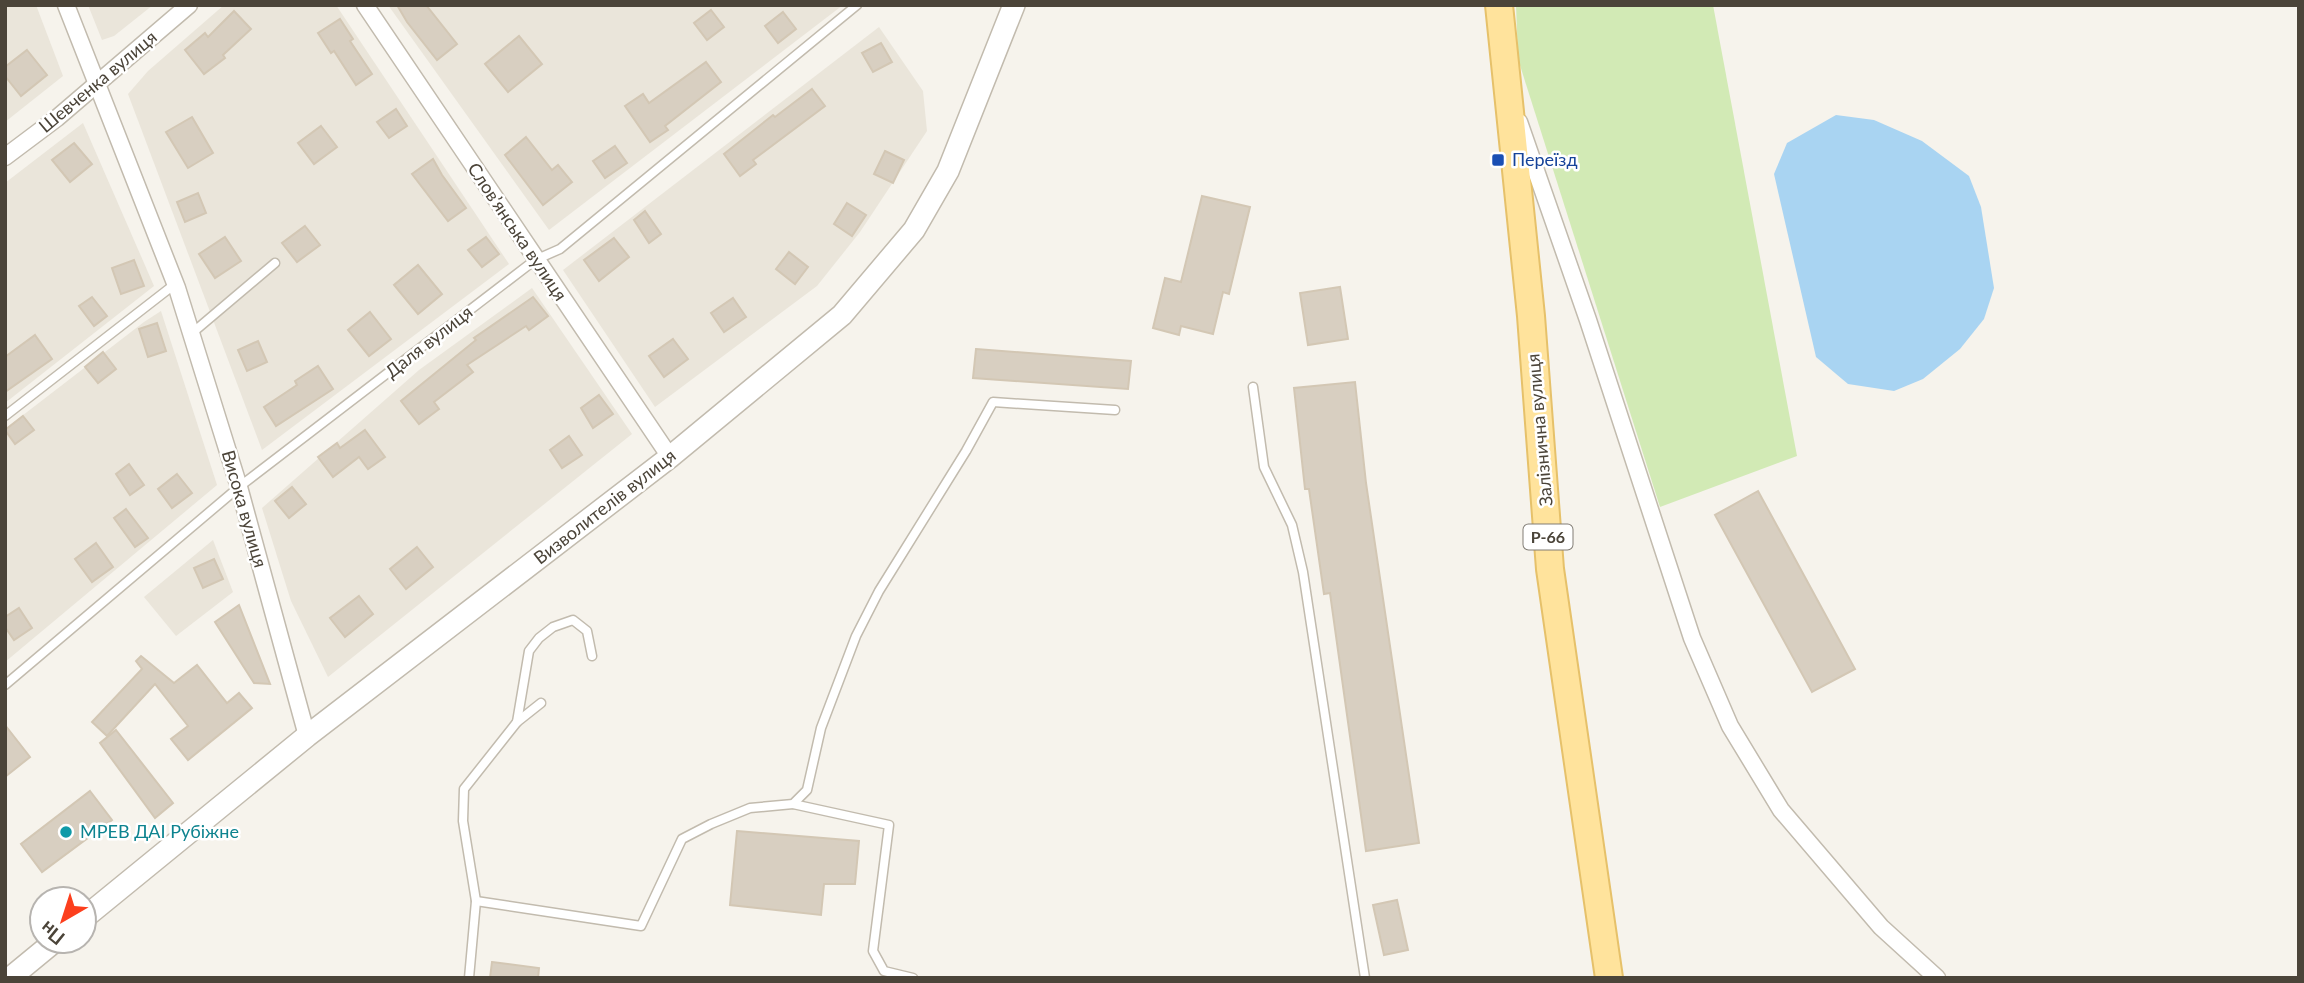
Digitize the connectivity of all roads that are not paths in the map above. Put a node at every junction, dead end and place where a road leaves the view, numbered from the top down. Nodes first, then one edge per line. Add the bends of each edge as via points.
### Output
1 (65, 5) edge
2 (189, 5) edge
3 (365, 5) edge
4 (857, 5) edge
5 (1014, 5) edge
6 (1499, 5) edge
7 (95, 85) junction
8 (1509, 93) junction
9 (5, 158) edge
10 (535, 260) junction
11 (275, 263) dead end
12 (175, 285) junction
13 (191, 334) junction
14 (1254, 387) dead end
15 (1115, 410) dead end
16 (5, 416) edge
17 (670, 457) junction
18 (240, 487) junction
19 (592, 656) dead end
20 (5, 685) edge
21 (541, 703) dead end
22 (517, 722) junction
23 (307, 736) junction
24 (793, 804) junction
25 (476, 901) junction
26 (98, 907) edge
27 (38, 955) edge
28 (10, 978) edge
29 (469, 978) edge
30 (913, 978) edge
31 (1366, 978) edge
32 (1609, 978) edge
33 (1937, 978) edge

1 - 7 street, Висока вулиця
2 - 7 street, Шевченка вулиця
3 - 10 street, Слов’янська вулиця
4 - 10 lane, Даля вулиця via 560,249
5 - 17 street, Визволителів вулиця via 948,171 914,230 842,315
6 - 8 main road, Залізнична вулиця / Р-66
7 - 9 street, Шевченка вулиця
7 - 12 street, Висока вулиця
8 - 32 main road, Залізнична вулиця / Р-66 via 1550,569
8 - 33 street via 1692,638 1730,726 1781,810 1881,927
10 - 17 street, Слов’янська вулиця
10 - 18 lane, Даля вулиця
11 - 13 lane
12 - 13 street, Висока вулиця
12 - 16 lane
13 - 18 street, Висока вулиця
14 - 31 lane via 1264,467 1292,525 1303,572
15 - 24 lane via 993,402 867,613 821,728 807,790
17 - 23 street, Визволителів вулиця
18 - 20 lane, Даля вулиця
18 - 23 street, Висока вулиця
19 - 22 lane via 587,631 573,620 539,638 529,650
21 - 22 lane
22 - 25 lane via 464,789 463,821
23 - 26 street, Визволителів вулиця
24 - 25 lane via 750,808 682,839 641,926
24 - 30 lane via 889,825 873,950 884,971
25 - 29 lane
27 - 28 street

